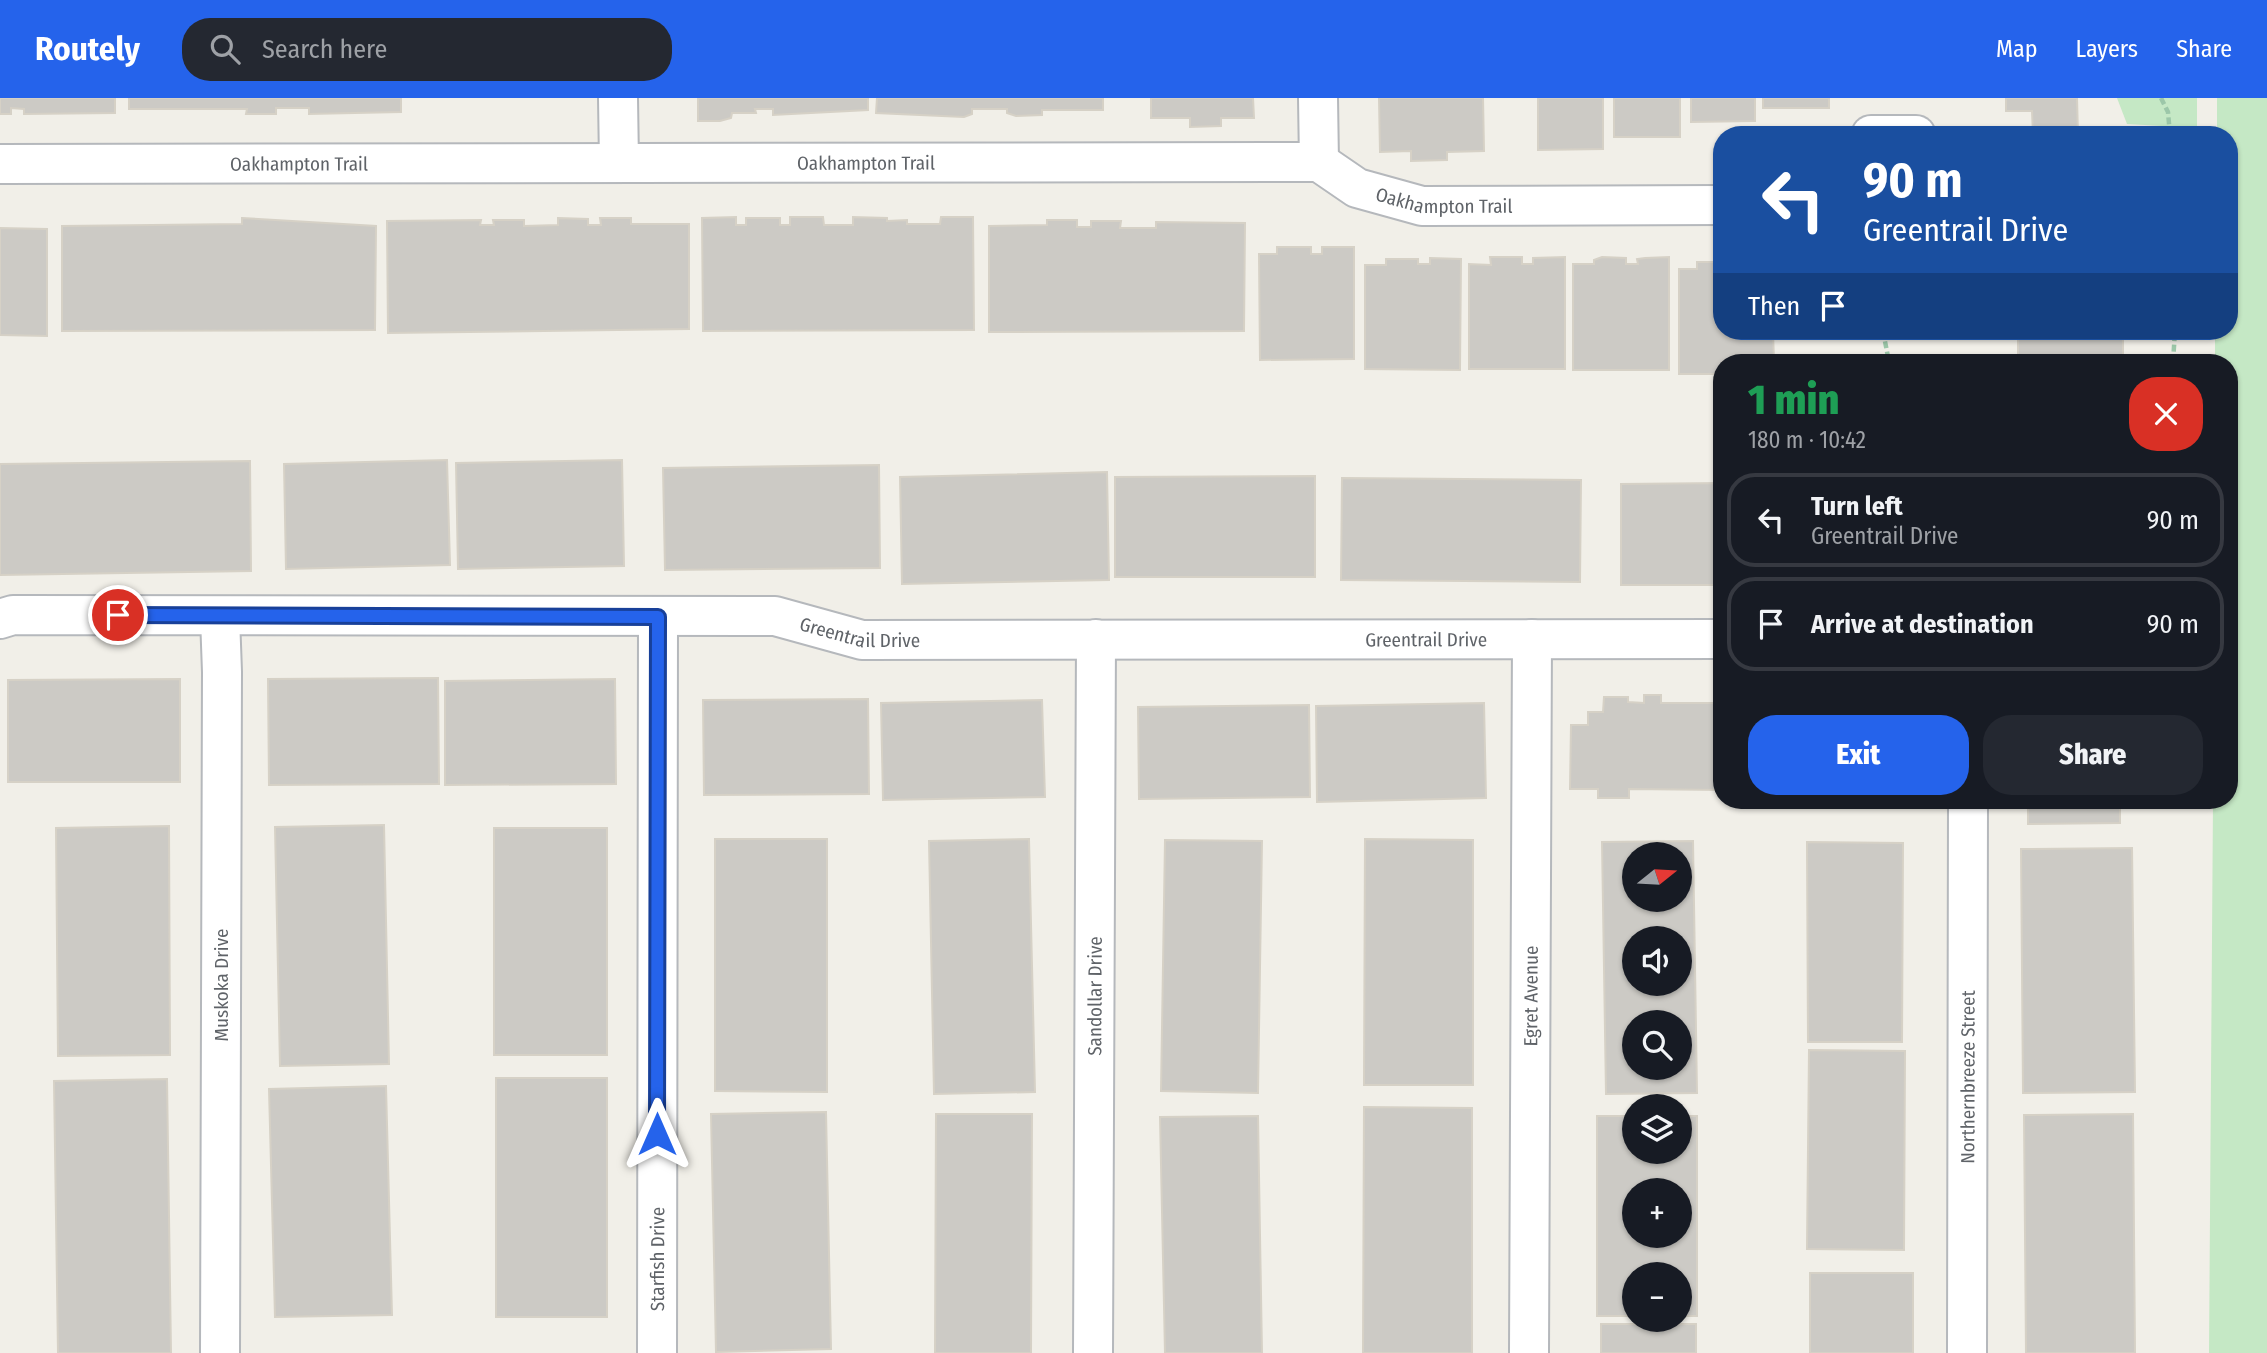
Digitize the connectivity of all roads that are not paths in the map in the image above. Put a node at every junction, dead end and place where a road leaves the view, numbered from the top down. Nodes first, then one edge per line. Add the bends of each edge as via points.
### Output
1 (618, 98) edge
2 (1318, 98) edge
3 (619, 162) junction
4 (1319, 162) junction
5 (0, 164) edge
6 (1713, 205) edge
7 (220, 617) junction
8 (658, 617) junction
9 (0, 619) edge
10 (1096, 639) junction
11 (1532, 639) junction
12 (1713, 639) edge
13 (1968, 809) edge
14 (220, 1353) edge
15 (657, 1353) edge
16 (1093, 1353) edge
17 (1529, 1353) edge
18 (1967, 1353) edge

1 - 3 street
2 - 4 street
3 - 4 street, Oakhampton Trail
3 - 5 street, Oakhampton Trail
4 - 6 street, Oakhampton Trail via 1357,188 1422,206
7 - 8 street, Greentrail Drive
7 - 9 street, Greentrail Drive via 13,615
7 - 14 street, Muskoka Drive
8 - 10 street, Greentrail Drive via 775,615 862,640
8 - 15 street, Starfish Drive
10 - 11 street, Greentrail Drive
10 - 16 street, Sandollar Drive
11 - 12 street, Greentrail Drive
11 - 17 street, Egret Avenue
13 - 18 street, Northernbreeze Street

